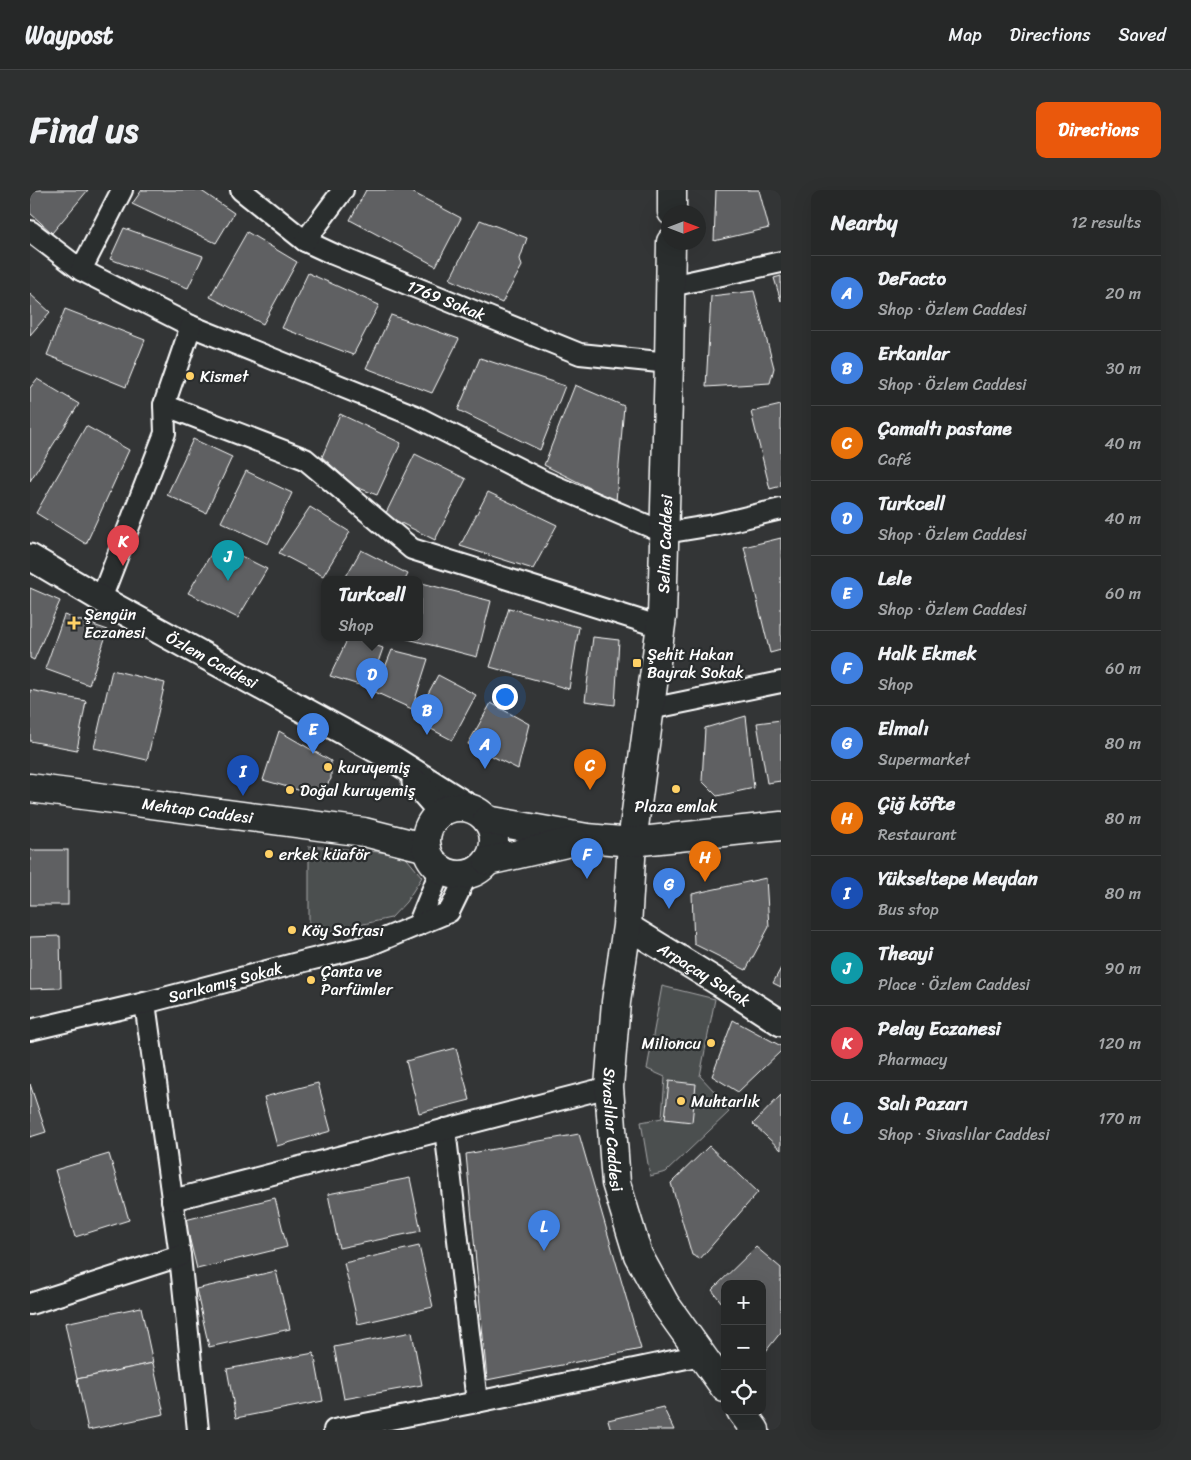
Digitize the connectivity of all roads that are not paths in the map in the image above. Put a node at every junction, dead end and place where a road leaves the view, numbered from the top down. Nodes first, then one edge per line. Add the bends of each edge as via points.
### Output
1 (122, 190) edge
2 (241, 190) edge
3 (343, 190) edge
4 (672, 190) edge
5 (672, 205) edge
6 (30, 231) edge
7 (306, 241) junction
8 (671, 250) edge
9 (781, 262) edge
10 (81, 270) junction
11 (670, 286) junction
12 (191, 326) junction
13 (669, 363) junction
14 (164, 406) junction
15 (781, 509) edge
16 (665, 533) junction
17 (30, 557) edge
18 (101, 599) junction
19 (661, 627) junction
20 (781, 682) edge
21 (650, 709) junction
22 (395, 760) junction
23 (30, 788) edge
24 (483, 817) junction
25 (781, 826) edge
26 (587, 838) junction
27 (632, 842) junction
28 (450, 848) junction
29 (627, 926) junction
30 (145, 1003) junction
31 (781, 1023) edge
32 (30, 1030) edge
33 (609, 1087) junction
34 (445, 1129) junction
35 (172, 1200) junction
36 (180, 1256) junction
37 (30, 1304) edge
38 (701, 1355) junction
39 (721, 1382) edge
40 (477, 1402) junction
41 (744, 1415) edge
42 (198, 1430) edge
43 (334, 1430) edge
44 (755, 1430) edge

1 - 10 street
2 - 7 street, 1769 Sokak
3 - 7 street
4 - 5 main road
6 - 10 street
7 - 13 street, 1769 Sokak via 580,354
8 - 11 main road, Selim Caddesi
9 - 11 street
10 - 12 street
11 - 13 main road, Selim Caddesi
12 - 14 street
12 - 16 street via 415,416 543,481
13 - 16 main road, Selim Caddesi
14 - 18 street via 166,434
14 - 19 street via 305,459 412,550
15 - 16 street
16 - 19 main road, Selim Caddesi
17 - 18 street, Özlem Caddesi
18 - 22 street, Özlem Caddesi
19 - 21 main road, Selim Caddesi
20 - 21 street
21 - 27 main road, Selim Caddesi
22 - 24 street, Özlem Caddesi
22 - 28 street
23 - 28 main road, Mehtap Caddesi via 364,832
24 - 26 main road
24 - 28 main road via 471,809 451,809
24 - 28 main road via 492,829 493,851
25 - 27 main road
26 - 27 main road
26 - 28 main road
27 - 29 main road, Sivaslılar Caddesi
28 - 30 street, Sarıkamış Sokak via 418,925 367,946
29 - 31 street, Arpaçay Sokak
29 - 33 main road, Sivaslılar Caddesi
30 - 32 street, Sarıkamış Sokak
30 - 35 street
33 - 34 street
33 - 38 main road, Sivaslılar Caddesi via 616,1183 638,1255 665,1304
34 - 35 street
34 - 40 street
35 - 36 street
36 - 37 street
36 - 42 street
38 - 39 main road, Sivaslılar Caddesi
38 - 40 street
40 - 43 street
41 - 44 main road

